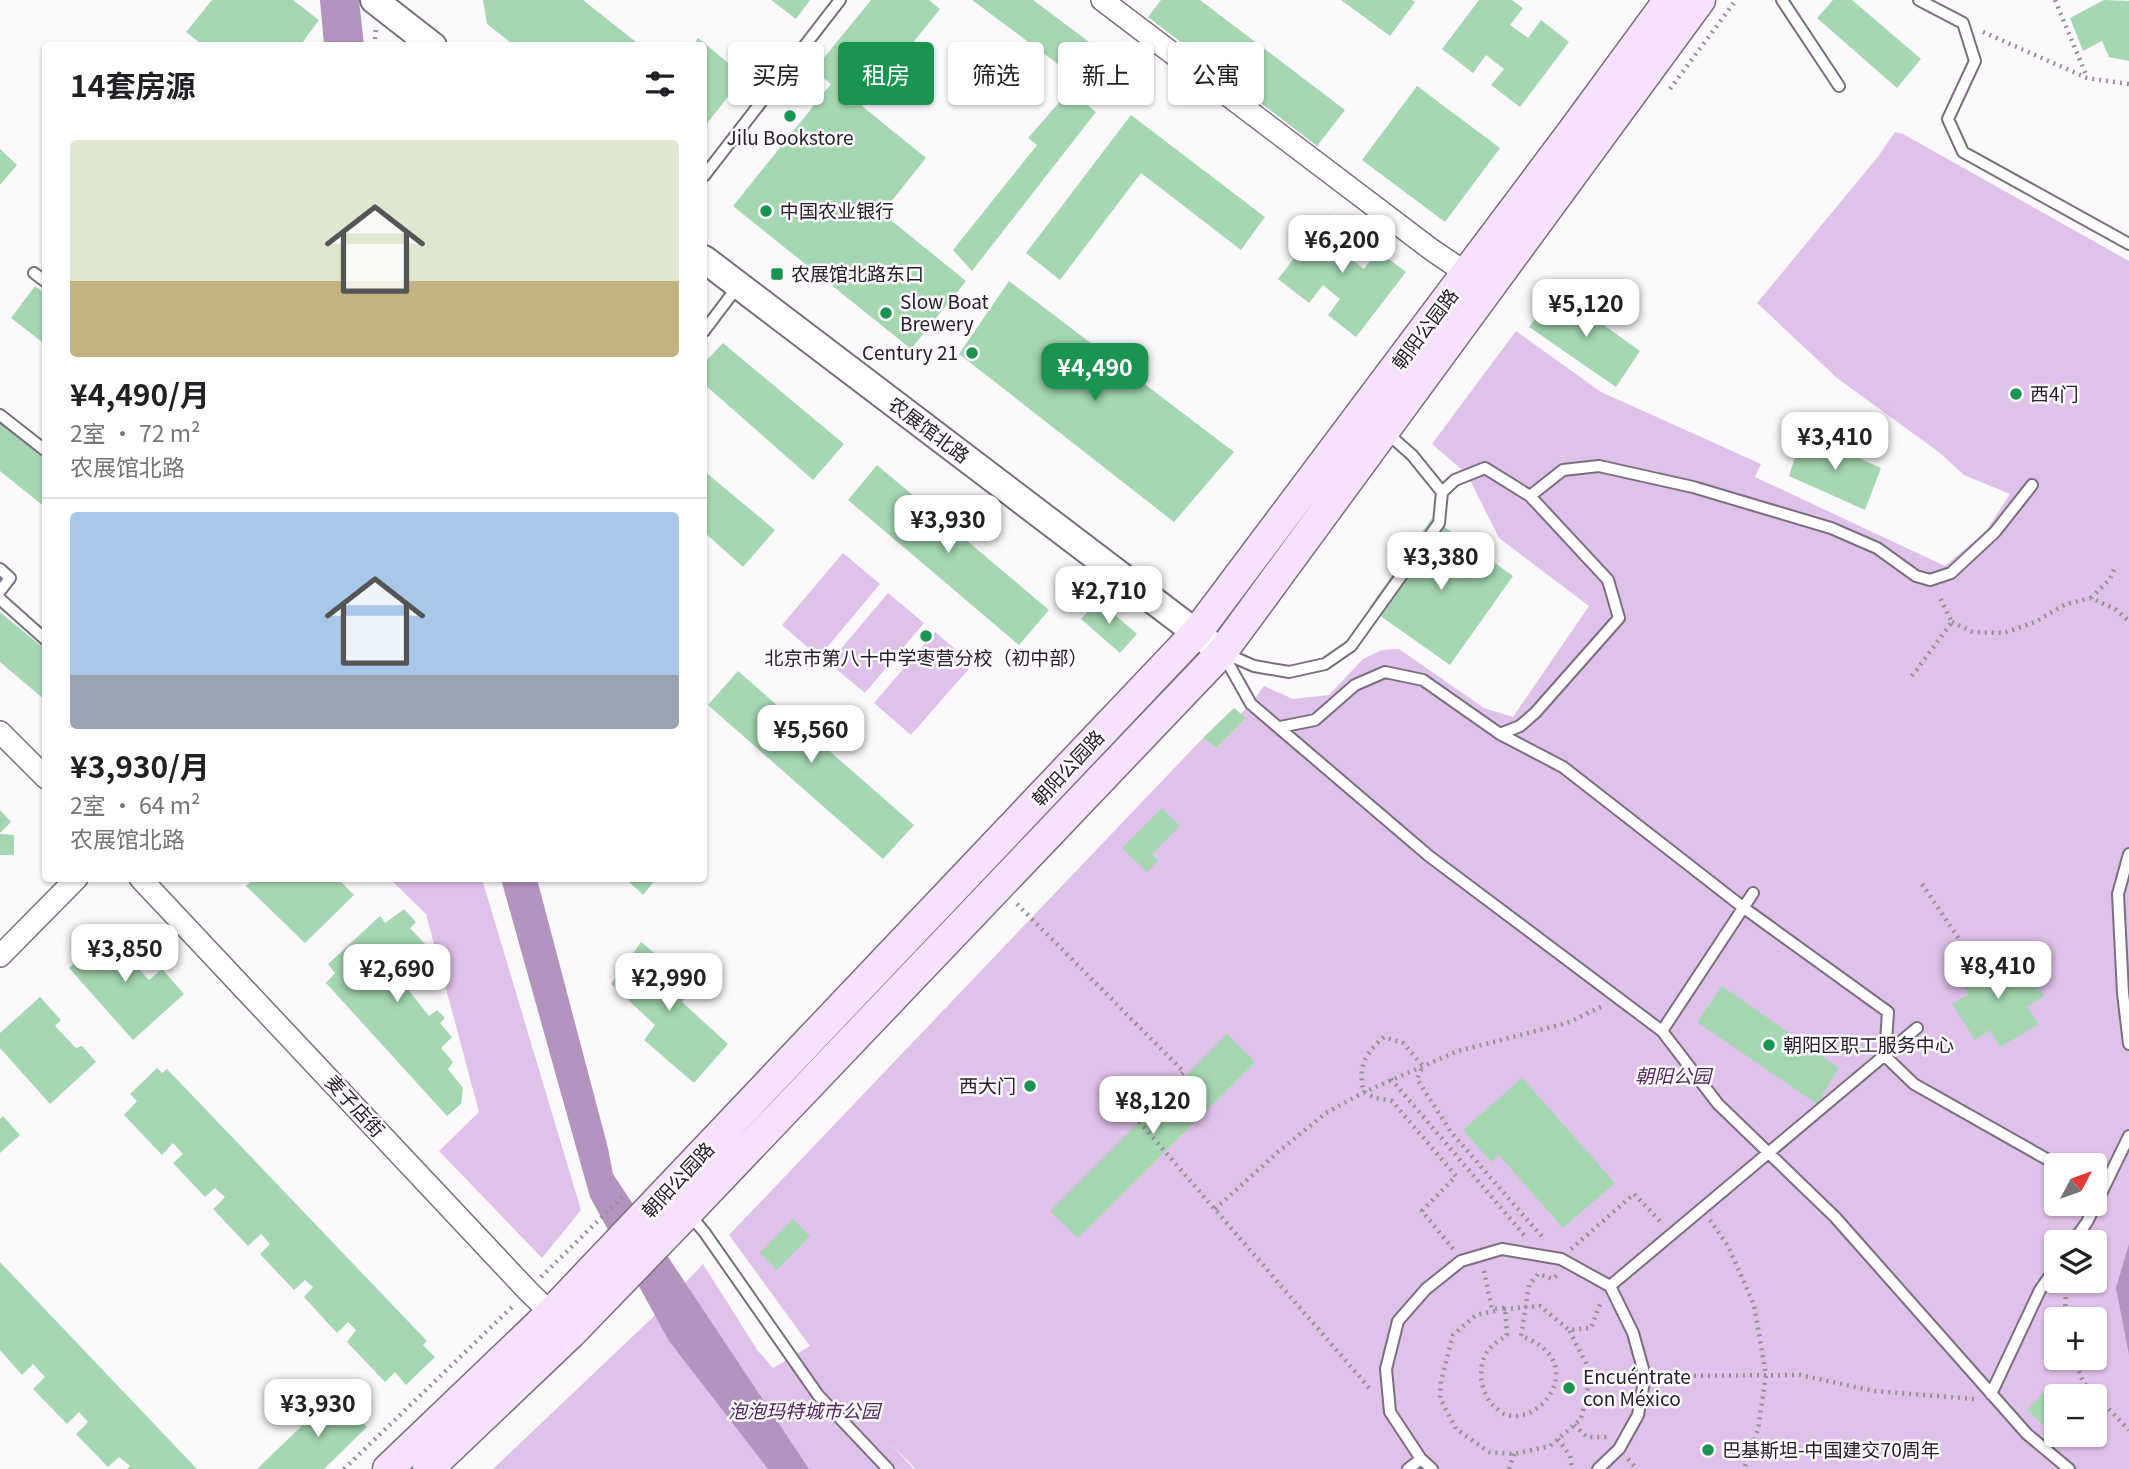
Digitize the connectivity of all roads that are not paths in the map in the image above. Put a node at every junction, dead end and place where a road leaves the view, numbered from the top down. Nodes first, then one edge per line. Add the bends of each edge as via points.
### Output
1 (374, 0) edge
2 (840, 0) edge
3 (1102, 0) edge
4 (1669, 0) edge
5 (1700, 0) edge
6 (1783, 0) edge
7 (1919, 0) edge
8 (428, 42) edge
9 (1839, 86) dead end
10 (707, 172) edge
11 (2129, 244) edge
12 (707, 261) edge
13 (34, 273) dead end
14 (1466, 273) junction
15 (42, 279) edge
16 (739, 285) junction
17 (707, 327) edge
18 (0, 415) edge
19 (1385, 431) junction
20 (42, 448) edge
21 (2032, 485) dead end
22 (1442, 492) junction
23 (1530, 496) junction
24 (0, 569) edge
25 (0, 591) edge
26 (0, 598) edge
27 (1197, 632) junction
28 (42, 636) edge
29 (1222, 652) junction
30 (1280, 727) junction
31 (0, 732) edge
32 (1500, 734) junction
33 (42, 774) edge
34 (2129, 855) edge
35 (73, 882) edge
36 (144, 882) edge
37 (1754, 893) dead end
38 (1744, 908) junction
39 (0, 956) edge
40 (1917, 1028) dead end
41 (1662, 1031) junction
42 (2129, 1044) edge
43 (1885, 1056) junction
44 (2129, 1136) edge
45 (1768, 1152) junction
46 (2044, 1158) edge
47 (2107, 1174) edge
48 (685, 1216) junction
49 (2044, 1284) edge
50 (1610, 1286) junction
51 (561, 1323) junction
52 (1991, 1394) junction
53 (1421, 1459) junction
54 (388, 1469) edge
55 (428, 1469) edge
56 (888, 1469) edge
57 (1408, 1469) edge
58 (1432, 1469) edge
59 (1598, 1469) edge
60 (2069, 1469) edge

1 - 8 street
2 - 10 lane
3 - 14 street
4 - 14 main road, 朝阳公园路
5 - 19 main road, 朝阳公园路
6 - 9 lane
7 - 11 lane via 1964,23 1975,61 1948,119 1963,152
12 - 16 street, 农展馆北路
13 - 15 lane
14 - 27 main road, 朝阳公园路
16 - 17 lane
16 - 27 street, 农展馆北路
18 - 20 lane
19 - 22 lane
19 - 29 main road, 朝阳公园路
21 - 23 lane via 1951,573 1930,580 1916,576 1877,548 1831,528 1693,487 1599,466 1563,470
22 - 23 lane via 1455,480 1485,468
22 - 29 lane via 1439,523 1352,646 1325,664 1289,672 1254,666
23 - 32 lane via 1608,580 1619,618 1535,713
24 - 25 lane via 10,578
26 - 28 lane
27 - 29 street, 农展馆北路
27 - 51 main road, 朝阳公园路 via 596,1267
29 - 30 lane via 1251,704
29 - 48 main road, 朝阳公园路
30 - 32 lane via 1315,720 1355,685 1385,672 1423,680
30 - 41 lane via 1429,856
31 - 33 street
32 - 38 lane via 1563,767
34 - 42 lane via 2118,894
35 - 39 street
36 - 51 street, 麦子店街
37 - 38 lane
38 - 41 lane
38 - 43 lane via 1888,1012
40 - 43 lane
41 - 45 lane via 1718,1104
43 - 45 lane
43 - 46 lane via 1914,1084
44 - 47 lane
45 - 50 lane
45 - 52 lane via 1835,1217
48 - 51 main road, 朝阳公园路 via 609,1293
48 - 56 lane via 705,1233 818,1395
49 - 52 lane
50 - 53 lane via 1546,1256 1502,1249 1461,1261 1426,1289 1398,1321 1386,1369 1390,1412
50 - 59 lane via 1633,1332 1645,1376 1638,1415 1619,1449
51 - 54 main road, 朝阳公园路
51 - 55 main road, 朝阳公园路
52 - 60 lane via 2027,1434
53 - 57 lane
53 - 58 lane

